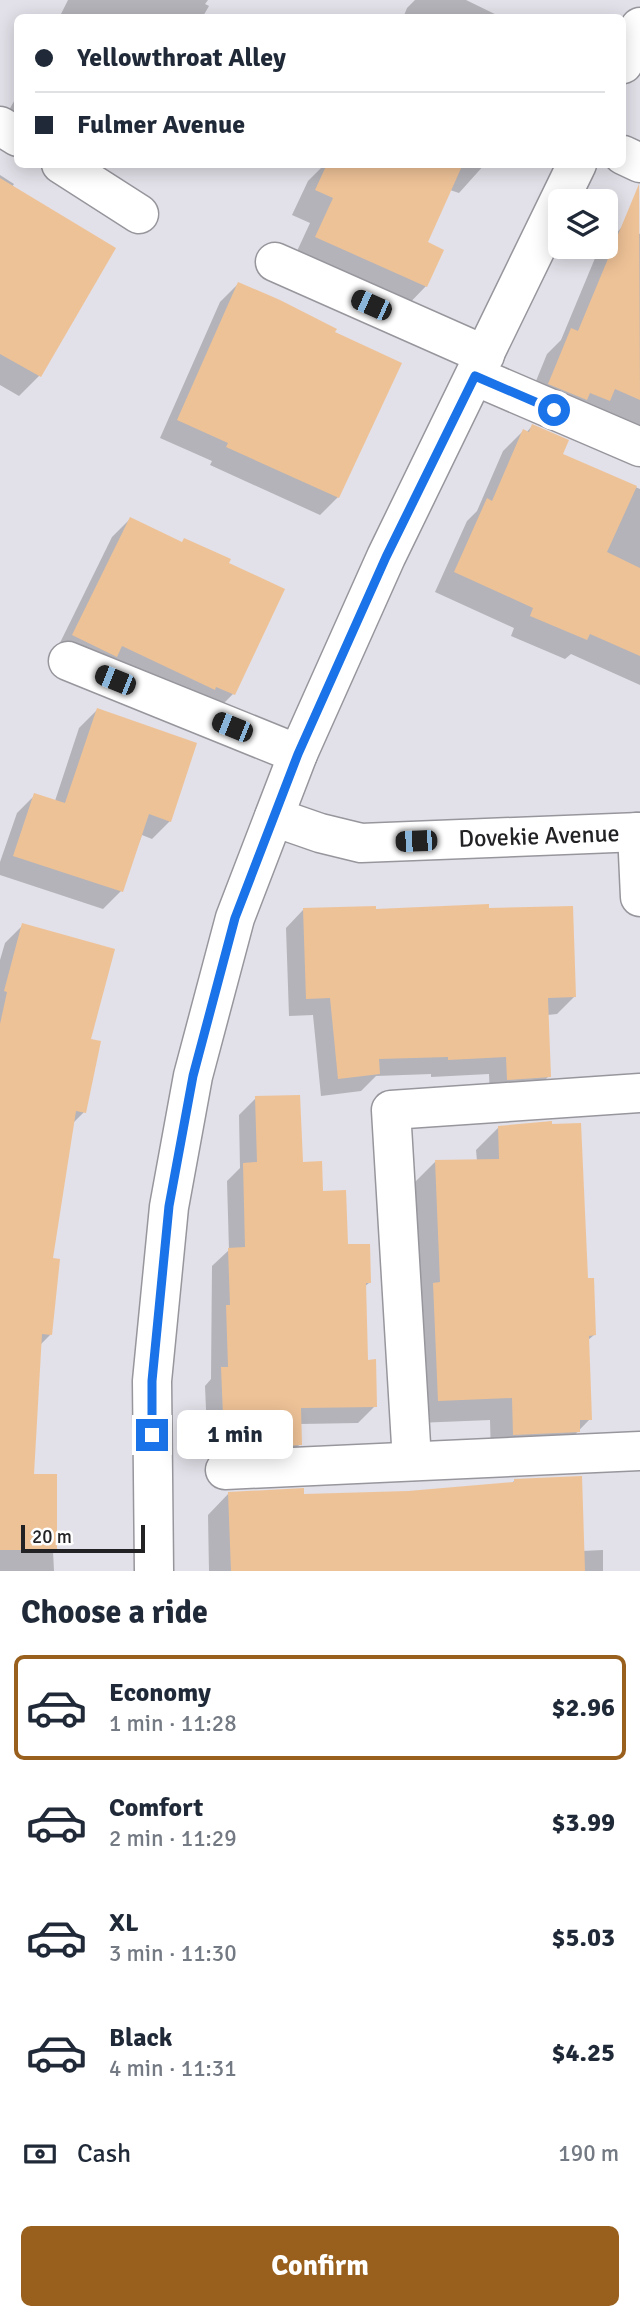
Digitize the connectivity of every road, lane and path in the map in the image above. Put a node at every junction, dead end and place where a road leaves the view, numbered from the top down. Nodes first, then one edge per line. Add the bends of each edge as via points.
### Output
1 (640, 27) edge
2 (626, 57) edge
3 (67, 168) edge
4 (575, 168) edge
5 (139, 214) dead end
6 (275, 262) dead end
7 (480, 365) junction
8 (640, 447) edge
9 (68, 661) dead end
10 (298, 754) junction
11 (274, 817) junction
12 (638, 832) edge
13 (640, 897) edge
14 (640, 1093) edge
15 (640, 1451) edge
16 (412, 1461) junction
17 (225, 1470) dead end
18 (154, 1571) edge

1 - 2 street
3 - 5 street
4 - 7 street
6 - 7 street
7 - 8 street
7 - 10 street via 386,557
9 - 10 street
10 - 11 street
11 - 12 street, Dovekie Avenue via 361,843
11 - 18 street via 235,918 193,1076 169,1206 152,1381
12 - 13 street
14 - 16 street via 391,1110
15 - 16 street
16 - 17 street

